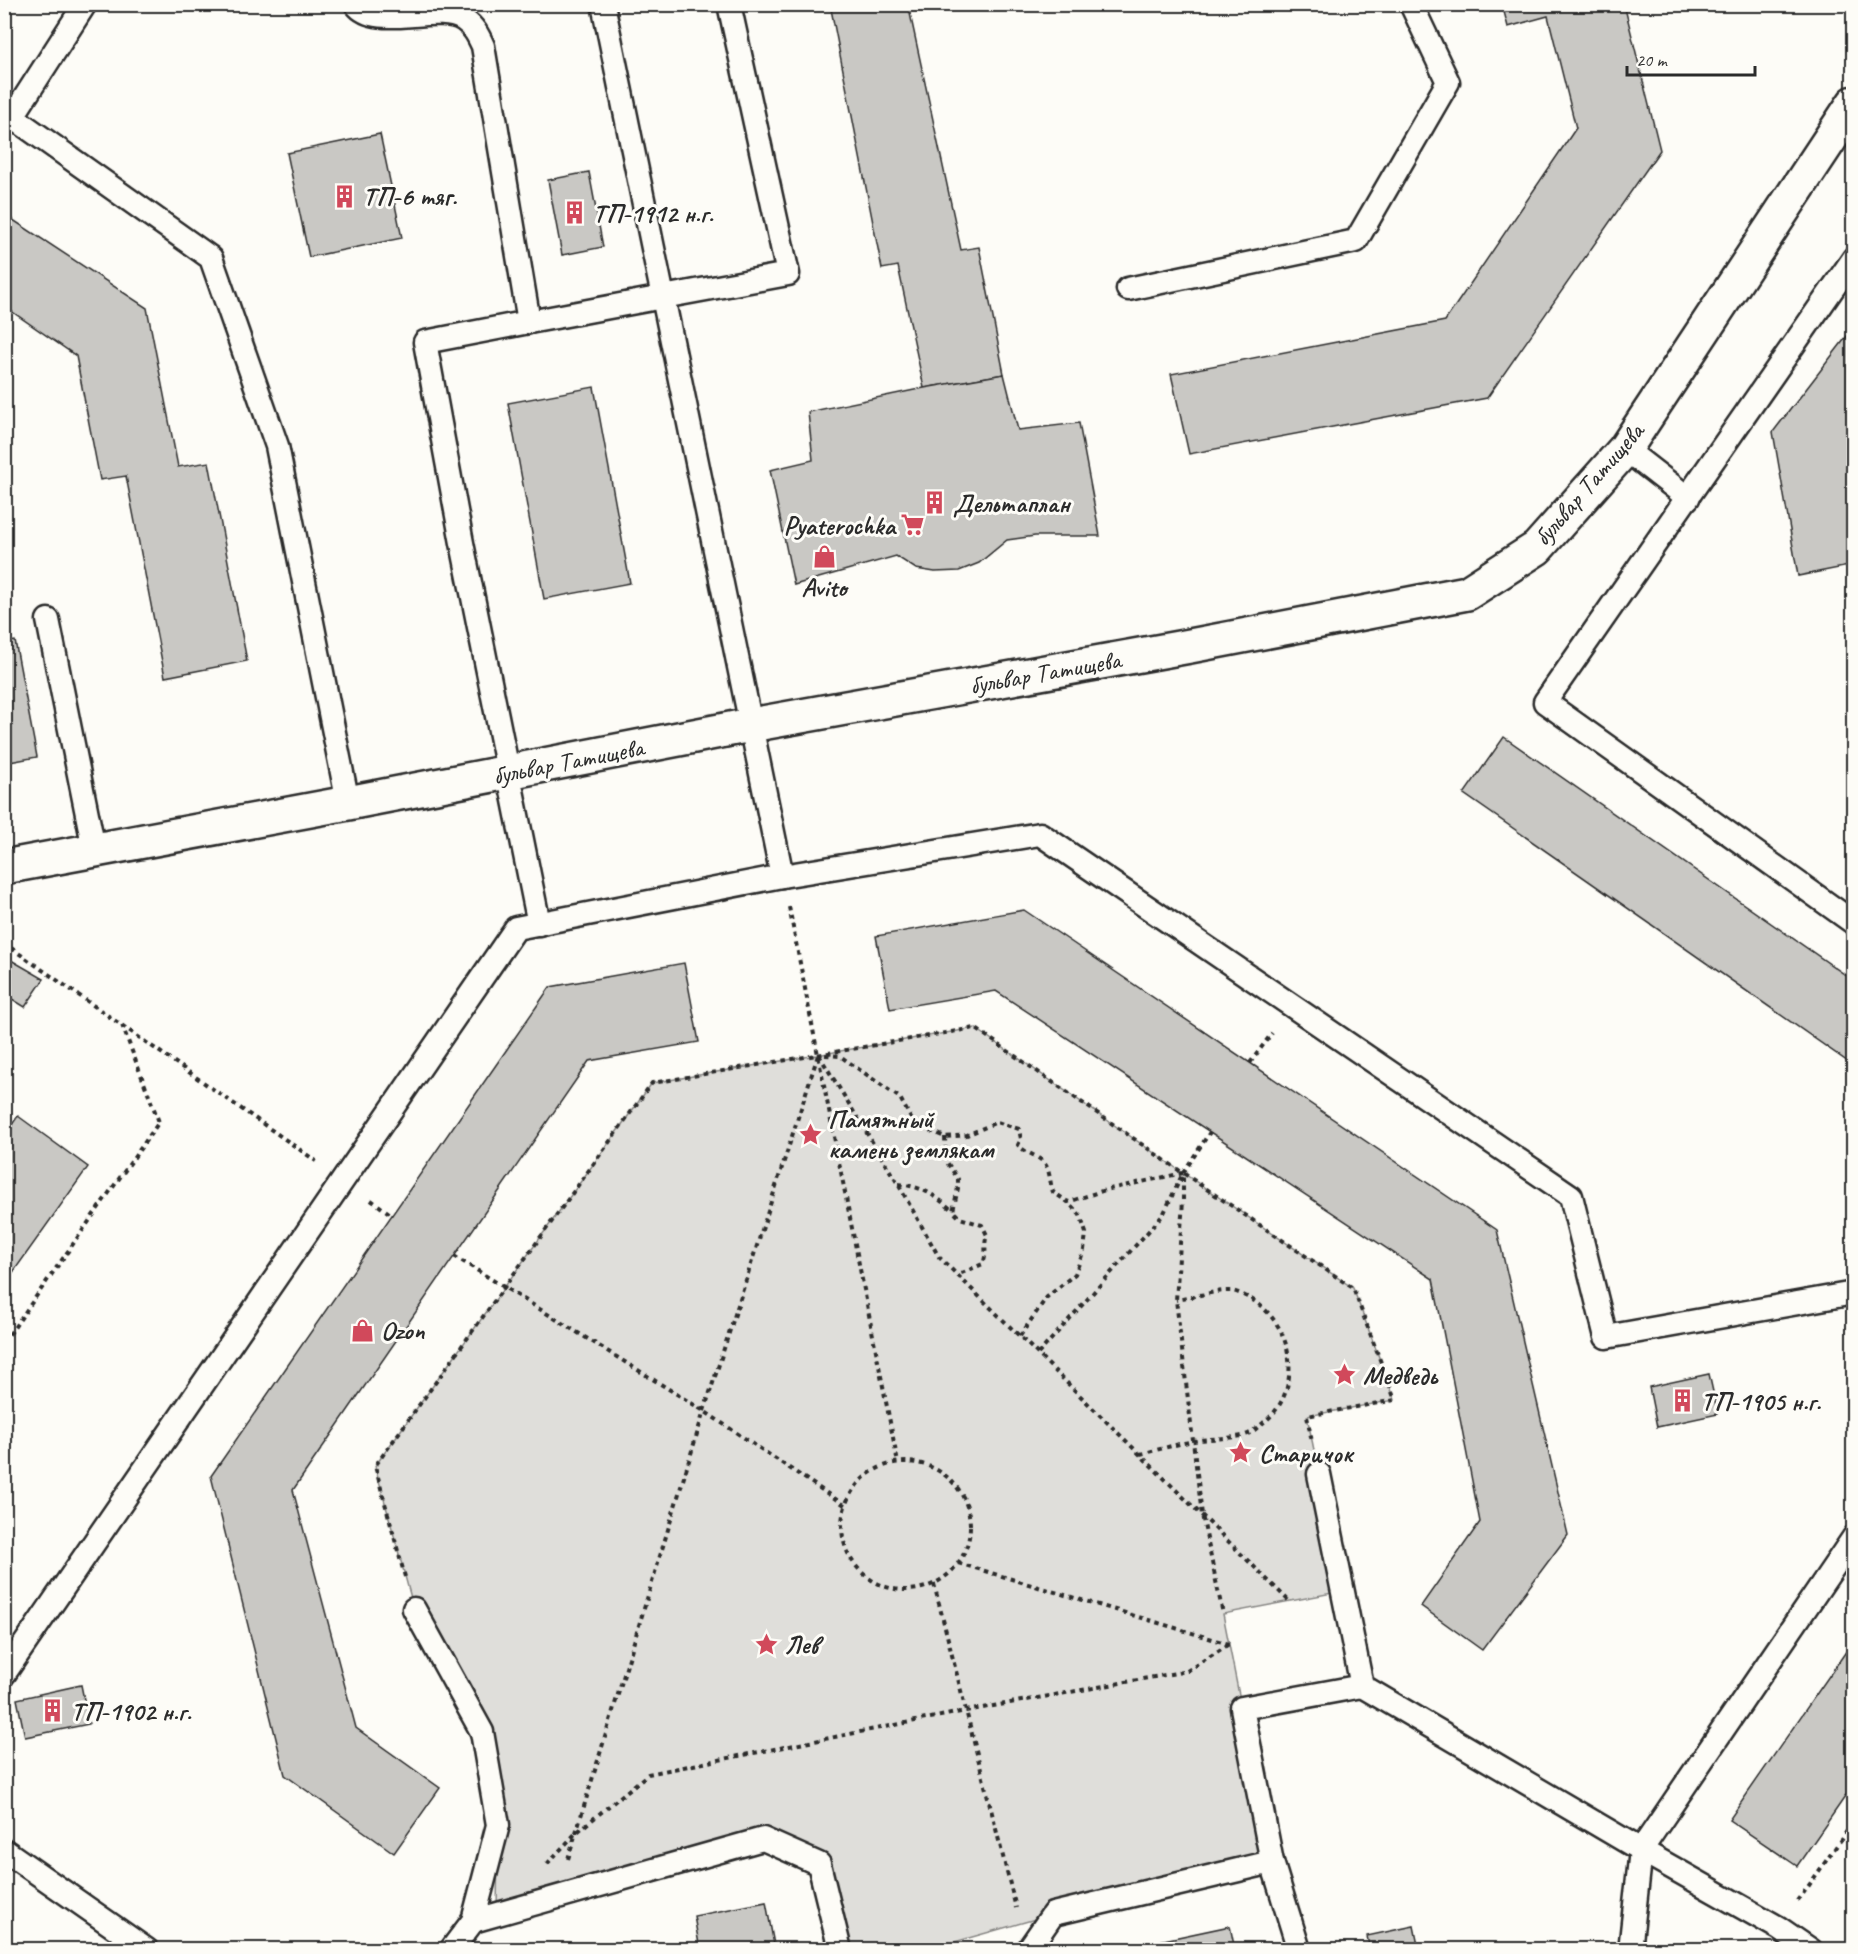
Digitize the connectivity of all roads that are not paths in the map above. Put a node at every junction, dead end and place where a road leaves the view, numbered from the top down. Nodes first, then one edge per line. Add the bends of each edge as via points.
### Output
1 (85, 4) edge
2 (356, 4) edge
3 (603, 4) edge
4 (729, 4) edge
5 (1411, 4) edge
6 (1854, 103) edge
7 (9, 114) edge
8 (1854, 258) edge
9 (1128, 289) dead end
10 (663, 297) junction
11 (529, 322) junction
12 (1625, 449) junction
13 (1688, 498) junction
14 (48, 620) dead end
15 (751, 725) junction
16 (509, 772) junction
17 (348, 803) junction
18 (94, 849) junction
19 (4, 867) edge
20 (782, 876) junction
21 (1854, 922) edge
22 (539, 924) junction
23 (1854, 1293) edge
24 (1318, 1474) road end
25 (1854, 1537) edge
26 (414, 1609) road end
27 (4, 1674) edge
28 (1362, 1686) junction
29 (4, 1850) edge
30 (1641, 1850) junction
31 (1272, 1862) junction
32 (472, 1921) junction
33 (147, 1950) edge
34 (451, 1950) edge
35 (840, 1950) edge
36 (1028, 1950) edge
37 (1299, 1950) edge
38 (1630, 1950) edge
39 (1812, 1950) edge

1 - 7 lane
2 - 11 lane via 373,15 450,15 463,19 476,31 483,46
3 - 10 lane
4 - 10 lane via 788,274
5 - 9 lane via 1448,82 1356,241
6 - 12 street, бульвар Татищева
7 - 17 lane via 211,258 277,446
8 - 13 lane
10 - 11 lane
10 - 15 lane
11 - 16 lane via 424,342
12 - 13 lane
12 - 15 street, бульвар Татищева via 1537,548 1467,593
13 - 21 lane via 1545,702
14 - 18 lane
15 - 16 street, бульвар Татищева
15 - 20 lane
16 - 17 street, бульвар Татищева
16 - 22 lane
17 - 18 street, бульвар Татищева
18 - 19 street, бульвар Татищева
20 - 22 lane
20 - 23 lane via 1040,834 1571,1196 1606,1337
22 - 27 lane via 516,928
24 - 28 lane
25 - 30 lane
26 - 32 lane via 482,1732 498,1825
28 - 30 lane
28 - 31 lane via 1242,1708
29 - 33 lane
30 - 38 lane
30 - 39 lane
31 - 36 lane via 1053,1914
31 - 37 lane
32 - 34 lane
32 - 35 lane via 763,1839 819,1863

